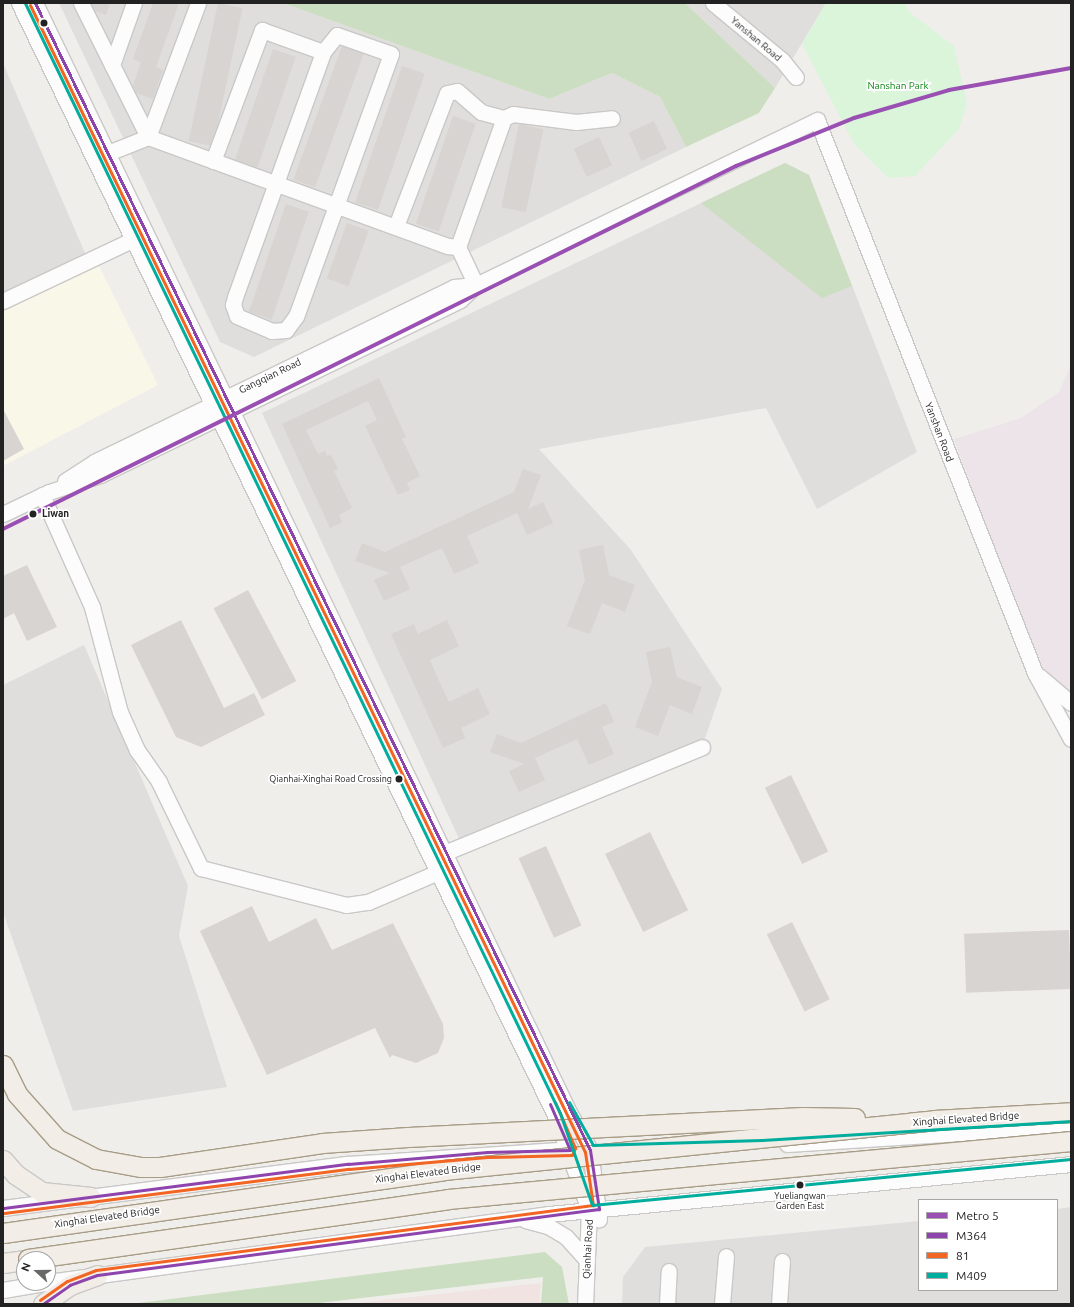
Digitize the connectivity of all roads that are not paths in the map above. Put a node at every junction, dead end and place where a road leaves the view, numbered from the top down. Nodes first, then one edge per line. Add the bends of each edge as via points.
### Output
1 (19, 3) edge
2 (35, 3) edge
3 (81, 3) edge
4 (134, 3) edge
5 (198, 3) edge
6 (713, 3) edge
7 (323, 52) junction
8 (112, 65) junction
9 (796, 77) dead end
10 (504, 118) junction
11 (612, 118) dead end
12 (817, 120) joint
13 (148, 137) junction
14 (108, 153) junction
15 (213, 160) junction
16 (276, 183) junction
17 (336, 205) junction
18 (396, 226) junction
19 (134, 239) junction
20 (458, 247) junction
21 (476, 285) junction
22 (3, 301) edge
23 (222, 408) junction
24 (46, 493) junction
25 (3, 514) edge
26 (1035, 673) junction
27 (1071, 703) edge
28 (1071, 739) edge
29 (702, 747) dead end
30 (444, 853) junction
31 (438, 872) junction
32 (3, 1065) edge
33 (1071, 1112) edge
34 (934, 1120) junction
35 (1071, 1126) edge
36 (1071, 1141) edge
37 (570, 1150) junction
38 (590, 1150) junction
39 (3, 1160) edge
40 (1071, 1164) edge
41 (90, 1197) junction
42 (3, 1208) edge
43 (594, 1210) junction
44 (516, 1219) junction
45 (3, 1233) edge
46 (56, 1255) edge
47 (726, 1256) dead end
48 (587, 1260) junction
49 (16, 1261) edge
50 (782, 1261) dead end
51 (3, 1263) edge
52 (669, 1271) dead end
53 (97, 1274) junction
54 (56, 1281) edge
55 (16, 1288) edge
56 (3, 1290) edge
57 (43, 1304) edge
58 (585, 1304) edge
59 (595, 1304) edge
60 (667, 1304) edge
61 (722, 1304) edge
62 (779, 1304) edge

1 - 19 street, Qianhai Road
2 - 14 street, Qianhai Road
3 - 8 street
4 - 8 street
5 - 13 street
6 - 9 street, Yanshan Road via 782,60
7 - 15 street via 262,30
7 - 16 street
7 - 17 street via 337,35 390,54
8 - 13 street
10 - 11 street via 513,114 576,122
10 - 18 street via 481,112 457,91 447,93
10 - 20 street
12 - 21 street, Gangqian Road
12 - 26 street, Yanshan Road
13 - 14 street
13 - 15 street
14 - 23 street, Qianhai Road
15 - 16 street
16 - 17 street
16 - 17 street via 233,305 234,311 242,320 272,331 286,330 296,316
17 - 18 street
18 - 20 street
19 - 22 street
19 - 23 street, Qianhai Road
20 - 21 street
21 - 23 street, Gangqian Road via 460,300
23 - 24 street, Gangqian Road via 100,475
23 - 30 street, Qianhai Road
23 - 31 street, Qianhai Road
24 - 25 street, Gangqian Road
24 - 31 street via 94,612 120,712 137,750 159,782 201,868 346,905 368,902
26 - 27 street
26 - 28 street, Yanshan Road
29 - 30 street
30 - 38 street, Qianhai Road
31 - 37 street, Qianhai Road
32 - 34 main road, bridge via 17,1094 57,1139 96,1159 140,1166 160,1167 322,1143 408,1137 802,1117
33 - 34 main road, Xinghai Elevated Bridge, bridge
34 - 45 main road, Xinghai Elevated Bridge, bridge via 444,1170
35 - 38 street via 762,1145
36 - 46 main road, bridge via 448,1200
37 - 38 street
37 - 41 street via 487,1152 355,1163
37 - 43 street, Qianhai Road
38 - 43 street, Qianhai Road
39 - 41 main road via 15,1174 42,1192
40 - 43 street
41 - 42 street
43 - 44 street
43 - 48 street, Qianhai Road
43 - 59 street, Qianhai Road
44 - 48 street via 548,1226 560,1233
44 - 53 street
47 - 61 street
48 - 58 street, Qianhai Road
49 - 51 main road
50 - 62 street
52 - 60 street
53 - 54 street
53 - 57 main road via 70,1286
55 - 56 street

